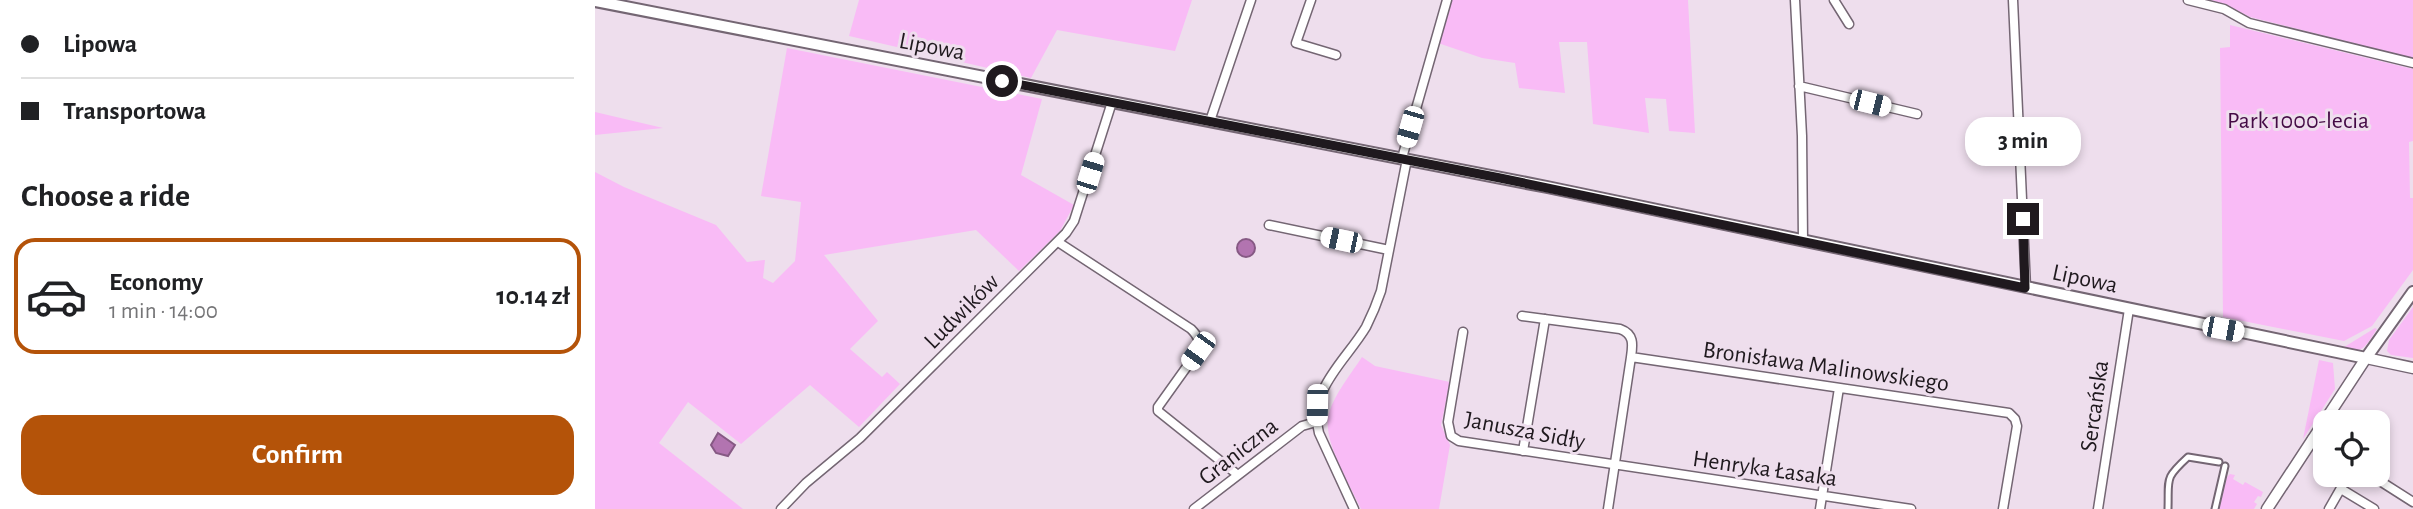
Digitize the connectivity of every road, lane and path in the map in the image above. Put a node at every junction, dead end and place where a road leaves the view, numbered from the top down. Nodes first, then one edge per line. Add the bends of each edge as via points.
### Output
1 (1251, 0) edge
2 (1311, 0) edge
3 (1447, 0) edge
4 (1795, 0) edge
5 (1834, 0) edge
6 (2013, 0) edge
7 (2188, 0) edge
8 (595, 1) edge
9 (1849, 24) dead end
10 (1336, 55) dead end
11 (2413, 64) edge
12 (1800, 86) junction
13 (1112, 102) junction
14 (1917, 114) dead end
15 (1210, 121) junction
16 (1404, 159) junction
17 (1269, 225) dead end
18 (1803, 241) junction
19 (1058, 242) junction
20 (1389, 250) junction
21 (2025, 288) junction
22 (2413, 292) edge
23 (2129, 309) junction
24 (1522, 316) dead end
25 (1545, 319) junction
26 (1463, 332) dead end
27 (1632, 357) junction
28 (2366, 358) junction
29 (2413, 368) edge
30 (1839, 388) junction
31 (1316, 422) junction
32 (2312, 439) joint
33 (1523, 451) junction
34 (1613, 465) junction
35 (1238, 475) junction
36 (2389, 487) edge
37 (2341, 489) joint
38 (1822, 496) junction
39 (2413, 502) edge
40 (781, 509) edge
41 (1194, 509) edge
42 (1354, 509) edge
43 (1608, 509) edge
44 (1820, 509) edge
45 (1911, 509) edge
46 (2003, 509) edge
47 (2098, 509) edge
48 (2168, 509) edge
49 (2215, 509) edge
50 (2267, 509) edge
51 (2329, 509) edge
52 (2374, 509) edge

1 - 15 street
2 - 10 street via 1297,43
3 - 16 street, Graniczna
4 - 12 street
5 - 9 street
6 - 21 street
7 - 11 street via 2224,9 2249,23
8 - 13 main road, Lipowa
12 - 14 street
12 - 18 street
13 - 15 main road, Lipowa
13 - 19 street, Ludwików via 1074,221
15 - 16 main road, Lipowa
16 - 18 main road, Lipowa
16 - 20 street, Graniczna
17 - 20 street
18 - 21 main road, Lipowa
19 - 35 street via 1196,335 1198,351 1158,411
19 - 40 street, Ludwików via 860,438
20 - 31 street, Graniczna via 1376,306 1320,393
21 - 23 main road, Lipowa
22 - 28 main road
23 - 28 main road, Lipowa
23 - 47 street, Sercańska
24 - 25 street
25 - 27 street via 1620,330 1629,334
25 - 33 street
26 - 33 street, Janusza Sidły via 1448,432 1459,441
27 - 30 street, Bronisława Malinowskiego
27 - 34 street
28 - 29 street, Lipowa
28 - 32 street
30 - 38 street
30 - 46 street, Bronisława Malinowskiego via 2006,412 2014,417 2017,429
31 - 35 street, Graniczna via 1302,426
31 - 42 street
32 - 50 street
33 - 34 street, Janusza Sidły
34 - 38 street, Henryka Łasaka
34 - 43 street
35 - 41 street, Graniczna
36 - 39 street
37 - 51 street
37 - 52 street
38 - 44 street
38 - 45 street, Henryka Łasaka
48 - 49 street via 2170,473 2188,457 2222,464

